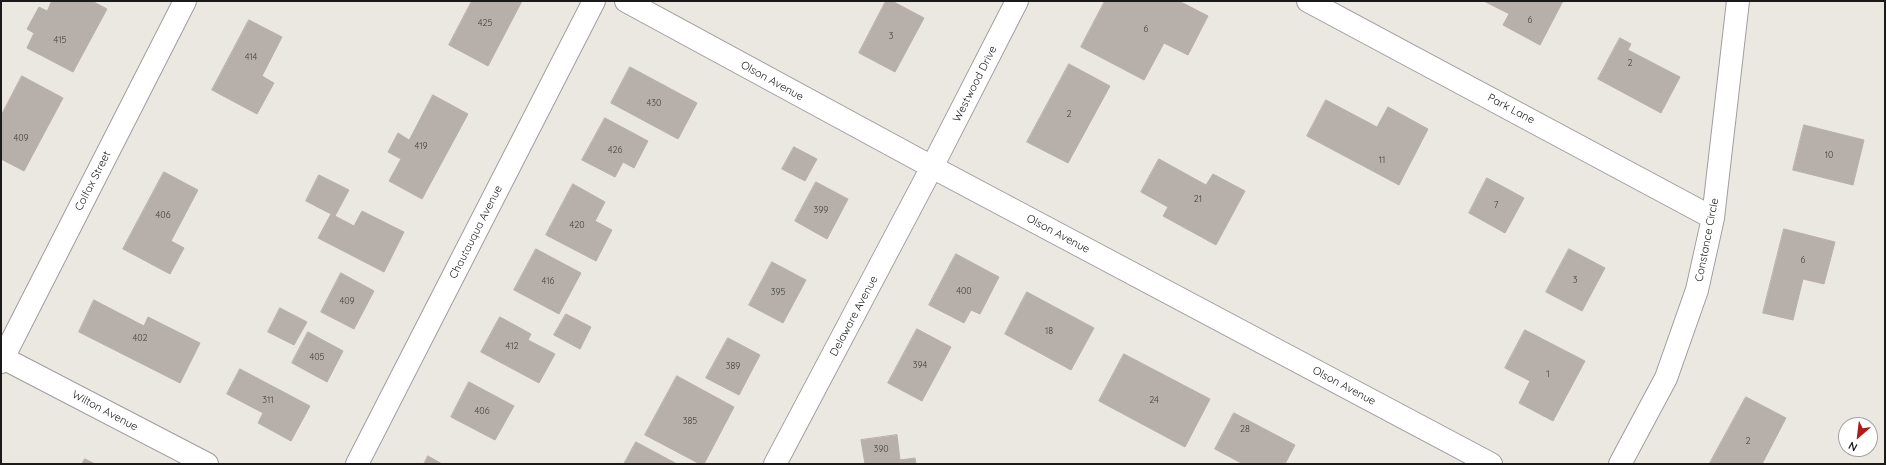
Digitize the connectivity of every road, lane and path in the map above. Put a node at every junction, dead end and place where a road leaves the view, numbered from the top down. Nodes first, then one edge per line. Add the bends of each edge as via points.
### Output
1 (185, 1) edge
2 (594, 1) edge
3 (626, 1) edge
4 (1018, 1) edge
5 (1308, 1) edge
6 (1738, 1) edge
7 (932, 167) junction
8 (1713, 218) junction
9 (2, 360) edge
10 (207, 464) edge
11 (357, 464) edge
12 (775, 464) edge
13 (1491, 464) edge
14 (1620, 464) edge

1 - 9 street, Colfax Street
2 - 11 street, Chautauqua Avenue
3 - 7 street, Olson Avenue
4 - 7 street, Westwood Drive
5 - 8 street, Park Lane
6 - 8 street, Constance Circle
7 - 12 street, Delaware Avenue
7 - 13 street, Olson Avenue
8 - 14 street, Constance Circle via 1697,290 1668,371
9 - 10 street, Wilton Avenue

